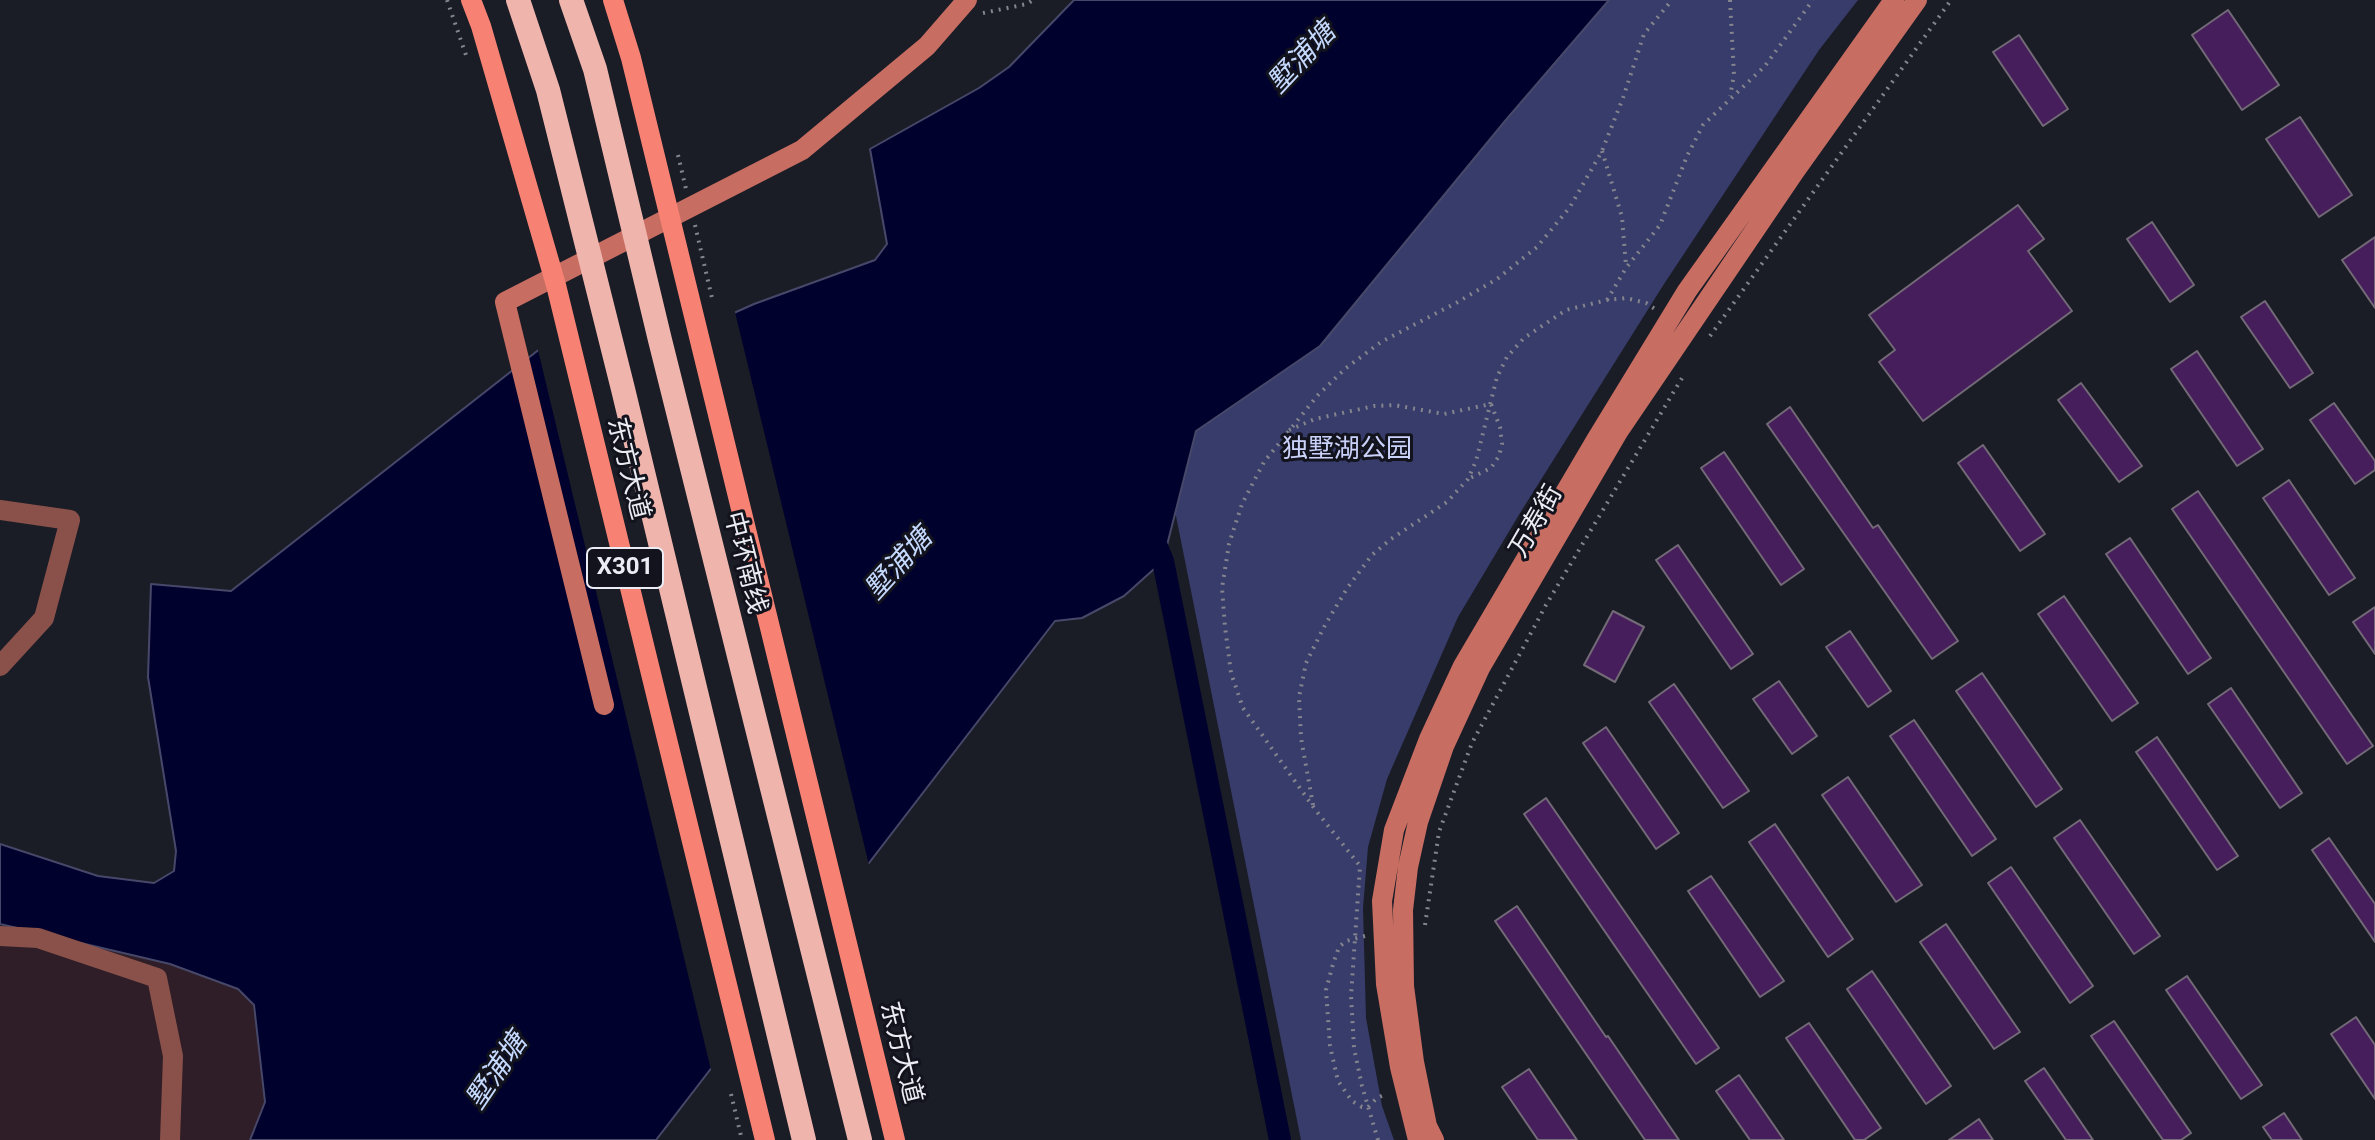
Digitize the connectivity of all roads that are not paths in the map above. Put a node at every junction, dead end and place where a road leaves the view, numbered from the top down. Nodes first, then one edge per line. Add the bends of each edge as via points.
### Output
1 (471, 0) edge
2 (518, 0) edge
3 (571, 0) edge
4 (613, 0) edge
5 (1894, 0) edge
6 (1917, 0) edge
7 (974, 7) edge
8 (0, 510) edge
9 (0, 666) edge
10 (604, 705) dead end
11 (0, 936) edge
12 (170, 1140) edge
13 (765, 1140) edge
14 (804, 1140) edge
15 (860, 1140) edge
16 (895, 1140) edge
17 (1418, 1140) edge
18 (1434, 1140) edge

1 - 13 main road, 东方大道 / X301 via 556,285
2 - 14 highway via 548,90
3 - 15 highway, 中环南线 via 595,69
4 - 16 main road, 东方大道
5 - 17 street, 万寿街 via 1670,319 1463,666 1429,739 1394,830 1382,901 1386,984
6 - 18 street, 万寿街 via 1618,432 1480,668 1444,746 1418,822 1403,910 1404,986 1414,1062
7 - 10 street via 802,150 505,302
8 - 9 street via 70,520 44,618
11 - 12 street via 38,938 157,978 173,1056

